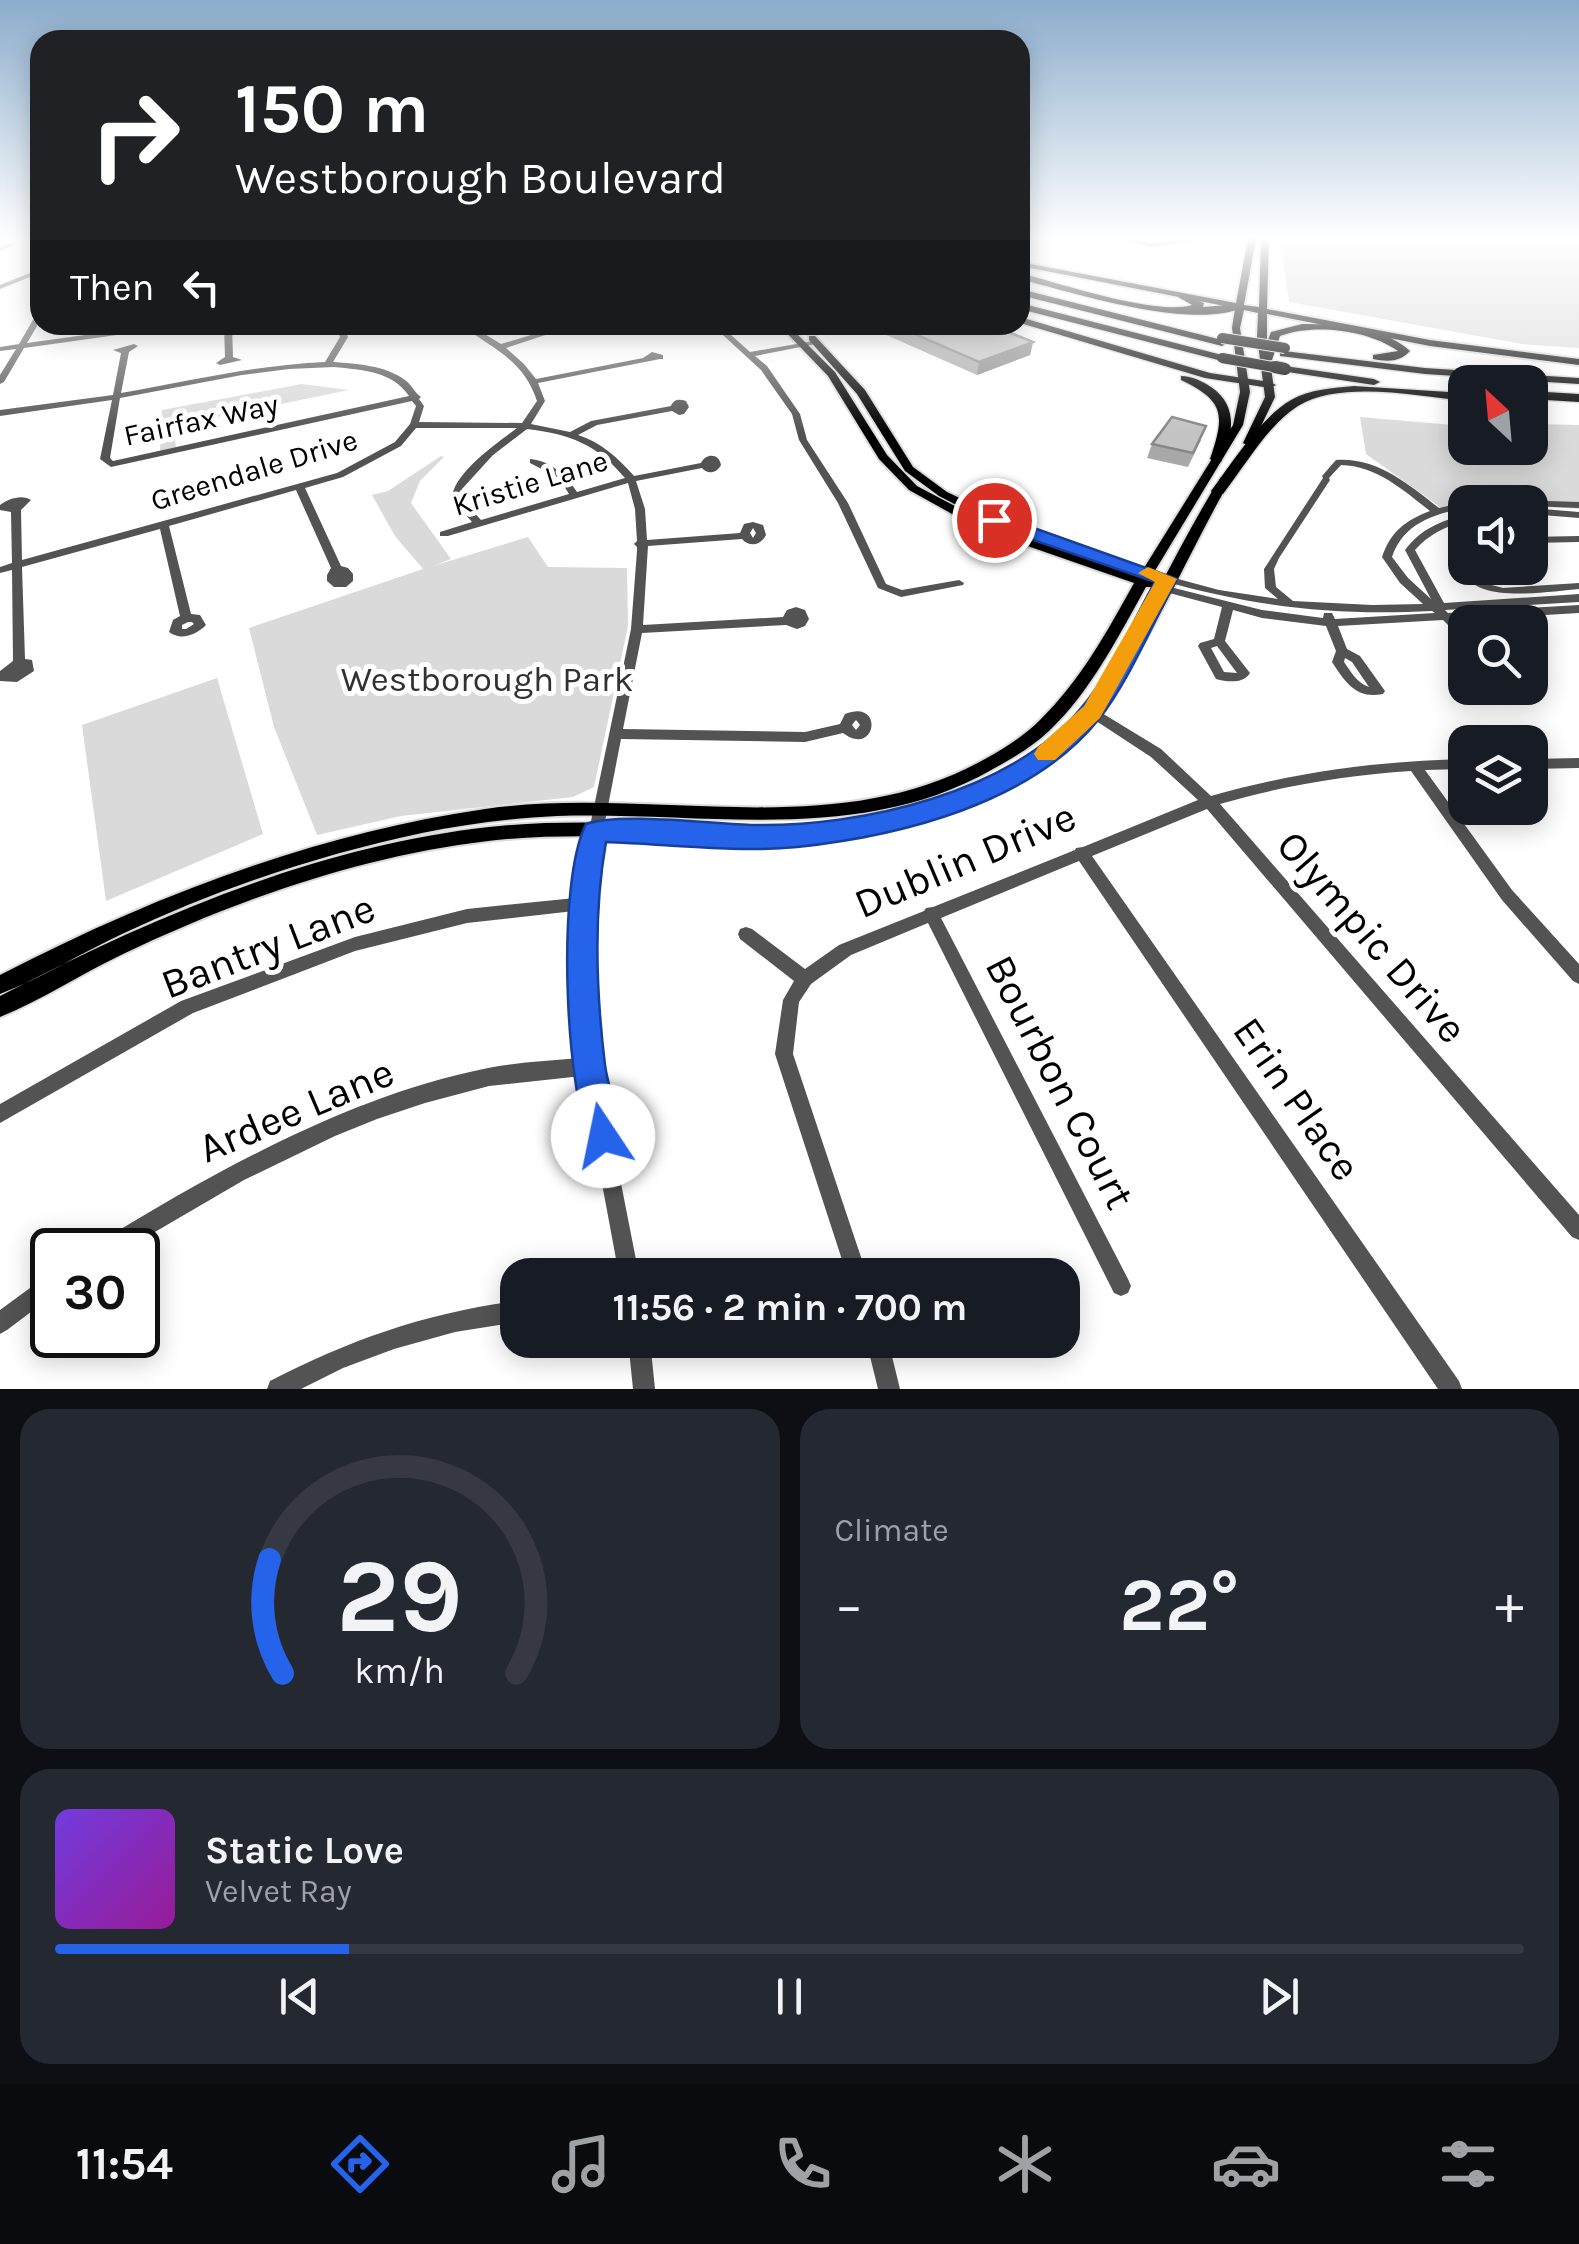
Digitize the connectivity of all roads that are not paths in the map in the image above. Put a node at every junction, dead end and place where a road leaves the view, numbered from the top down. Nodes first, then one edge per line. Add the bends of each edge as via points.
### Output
1 (1063, 304) edge
2 (1135, 304) joint
3 (1196, 304) edge
4 (1234, 304) edge
5 (1264, 304) edge
6 (1277, 304) edge
7 (1240, 305) junction
8 (1030, 309) edge
9 (1264, 309) junction
10 (1346, 321) junction
11 (1030, 323) edge
12 (30, 333) edge
13 (86, 335) edge
14 (228, 335) edge
15 (343, 335) edge
16 (481, 335) edge
17 (540, 335) edge
18 (728, 335) edge
19 (798, 335) edge
20 (805, 335) edge
21 (1068, 335) junction
22 (810, 343) junction
23 (24, 345) junction
24 (501, 347) junction
25 (0, 349) edge
26 (1285, 351) junction
27 (125, 352) dead end
28 (751, 354) junction
29 (229, 358) dead end
30 (646, 359) dead end
31 (1579, 359) edge
32 (1266, 360) junction
33 (328, 364) junction
34 (1579, 381) edge
35 (0, 382) edge
36 (533, 382) junction
37 (1244, 382) junction
38 (1270, 385) junction
39 (1448, 392) edge
40 (1448, 394) edge
41 (418, 396) junction
42 (114, 397) junction
43 (1548, 398) edge
44 (1579, 399) edge
45 (673, 408) dead end
46 (0, 412) edge
47 (414, 425) junction
48 (525, 426) junction
49 (570, 436) junction
50 (1216, 459) junction
51 (532, 461) dead end
52 (704, 466) dead end
53 (631, 479) junction
54 (300, 488) junction
55 (1218, 491) junction
56 (574, 494) junction
57 (1548, 504) edge
58 (1579, 505) edge
59 (16, 509) dead end
60 (1448, 509) edge
61 (1437, 511) junction
62 (1548, 512) edge
63 (1579, 515) edge
64 (1448, 523) edge
65 (479, 524) junction
66 (164, 525) junction
67 (444, 534) dead end
68 (742, 536) dead end
69 (1579, 539) edge
70 (1548, 540) edge
71 (639, 544) junction
72 (17, 566) junction
73 (0, 570) edge
74 (338, 571) dead end
75 (1144, 577) junction
76 (959, 583) dead end
77 (1165, 583) junction
78 (1487, 585) edge
79 (1579, 586) edge
80 (1579, 598) edge
81 (1558, 600) junction
82 (1228, 606) junction
83 (1293, 606) junction
84 (1439, 607) junction
85 (1324, 610) junction
86 (1574, 610) edge
87 (1548, 612) edge
88 (1448, 617) edge
89 (186, 618) dead end
90 (1448, 618) edge
91 (1579, 620) edge
92 (787, 621) dead end
93 (1332, 624) junction
94 (636, 629) junction
95 (1219, 642) dead end
96 (1342, 652) dead end
97 (19, 663) dead end
98 (1080, 689) junction
99 (1092, 712) junction
100 (845, 728) dead end
101 (615, 734) junction
102 (1573, 763) edge
103 (1448, 764) edge
104 (1548, 764) edge
105 (1414, 765) junction
106 (1579, 778) edge
107 (1209, 802) junction
108 (601, 809) junction
109 (595, 832) junction
110 (1081, 852) junction
111 (581, 904) junction
112 (932, 913) junction
113 (746, 934) dead end
114 (1579, 976) edge
115 (806, 979) junction
116 (0, 985) edge
117 (0, 1007) edge
118 (589, 1066) junction
119 (0, 1114) edge
120 (140, 1228) edge
121 (1579, 1230) edge
122 (627, 1258) edge
123 (851, 1258) edge
124 (1121, 1286) dead end
125 (30, 1300) edge
126 (500, 1313) edge
127 (0, 1323) edge
128 (640, 1358) edge
129 (880, 1358) edge
130 (278, 1389) edge
131 (644, 1389) edge
132 (888, 1389) edge
133 (1452, 1389) edge

1 - 26 highway, bridge
2 - 3 highway via 1180,310 1200,307
2 - 7 highway via 1189,313
4 - 7 main road
5 - 9 main road
6 - 10 main road
7 - 9 main road
7 - 37 main road via 1236,328
8 - 39 highway, bridge via 1222,358
9 - 10 main road
9 - 31 main road via 1466,349
9 - 32 main road
10 - 31 main road
11 - 21 highway
12 - 23 street
13 - 23 street
14 - 29 street
15 - 33 street
16 - 24 street
17 - 24 street
18 - 28 street
19 - 22 main road
20 - 22 main road
21 - 37 highway
21 - 50 highway via 1216,396 1228,422
22 - 28 street
22 - 75 main road via 887,464 922,494 984,527
23 - 25 street
23 - 35 street
24 - 36 street
26 - 32 highway via 1382,357 1405,352 1382,338 1298,326 1275,334
26 - 34 highway via 1425,371
27 - 42 street, Fairfax Way
28 - 76 street via 796,414 882,586 901,594
30 - 36 street
32 - 38 main road
33 - 41 street via 394,374
33 - 42 street
36 - 48 street via 541,402
37 - 38 highway
37 - 50 main road via 1238,426
38 - 55 main road via 1262,422
40 - 55 highway via 1342,391 1306,397 1288,408
41 - 42 street, Fairfax Way via 112,464 105,459
41 - 47 street
42 - 46 street
43 - 44 highway
45 - 49 street via 594,423
47 - 48 street
47 - 54 street, Greendale Drive via 380,457
48 - 49 street
48 - 65 street via 457,488 457,499
49 - 53 street via 614,460
50 - 75 main road
51 - 56 street via 562,476
52 - 53 street, Kristie Lane
53 - 56 street, Kristie Lane
53 - 71 street via 640,504
54 - 66 street, Greendale Drive
54 - 74 street
55 - 77 main road
56 - 65 street, Kristie Lane
57 - 58 street
59 - 72 street
60 - 61 street
61 - 83 street via 1379,469 1339,462 1269,568 1271,588
61 - 84 street via 1410,523 1389,543 1387,558 1417,598
62 - 63 street
64 - 84 street via 1418,538 1410,550
65 - 67 street, Kristie Lane
66 - 72 street, Greendale Drive
66 - 89 street
68 - 71 street
69 - 70 street
71 - 94 street
72 - 73 street, Greendale Drive
72 - 97 street
75 - 77 main road
75 - 98 main road
77 - 82 street
77 - 83 street
77 - 99 main road
78 - 79 street
80 - 81 street
81 - 84 street
81 - 86 street
82 - 93 street
82 - 95 street
83 - 85 street
84 - 85 street
84 - 88 street
85 - 93 street
86 - 87 street
86 - 91 street
90 - 93 street
92 - 94 street
93 - 96 street
94 - 101 street
98 - 99 main road via 1079,700
98 - 108 main road via 1038,732 991,764 898,799 791,815
99 - 107 street, Olympic Drive via 1156,753
99 - 109 main road via 1006,780 910,818 794,836
100 - 101 street via 805,737
101 - 108 street
102 - 104 street
102 - 106 street
103 - 105 street, Dublin Drive
105 - 107 street, Dublin Drive via 1271,783
105 - 114 street via 1507,895
107 - 110 street, Dublin Drive
107 - 121 street, Olympic Drive
108 - 109 street
108 - 116 main road via 475,817 300,857 128,922
109 - 111 street
109 - 117 main road via 490,834 304,874 180,920
110 - 112 street, Dublin Drive
110 - 133 street, Erin Place
111 - 118 street
111 - 119 street, Bantry Lane via 467,916 355,944 187,1008
112 - 115 street, Dublin Drive via 845,950
112 - 124 street, Bourbon Court
113 - 115 street
115 - 123 street via 792,1000 784,1054
118 - 120 street, Ardee Lane via 477,1080 338,1123 195,1193
118 - 122 street
125 - 127 street
126 - 130 street via 337,1356
128 - 131 street
129 - 132 street

